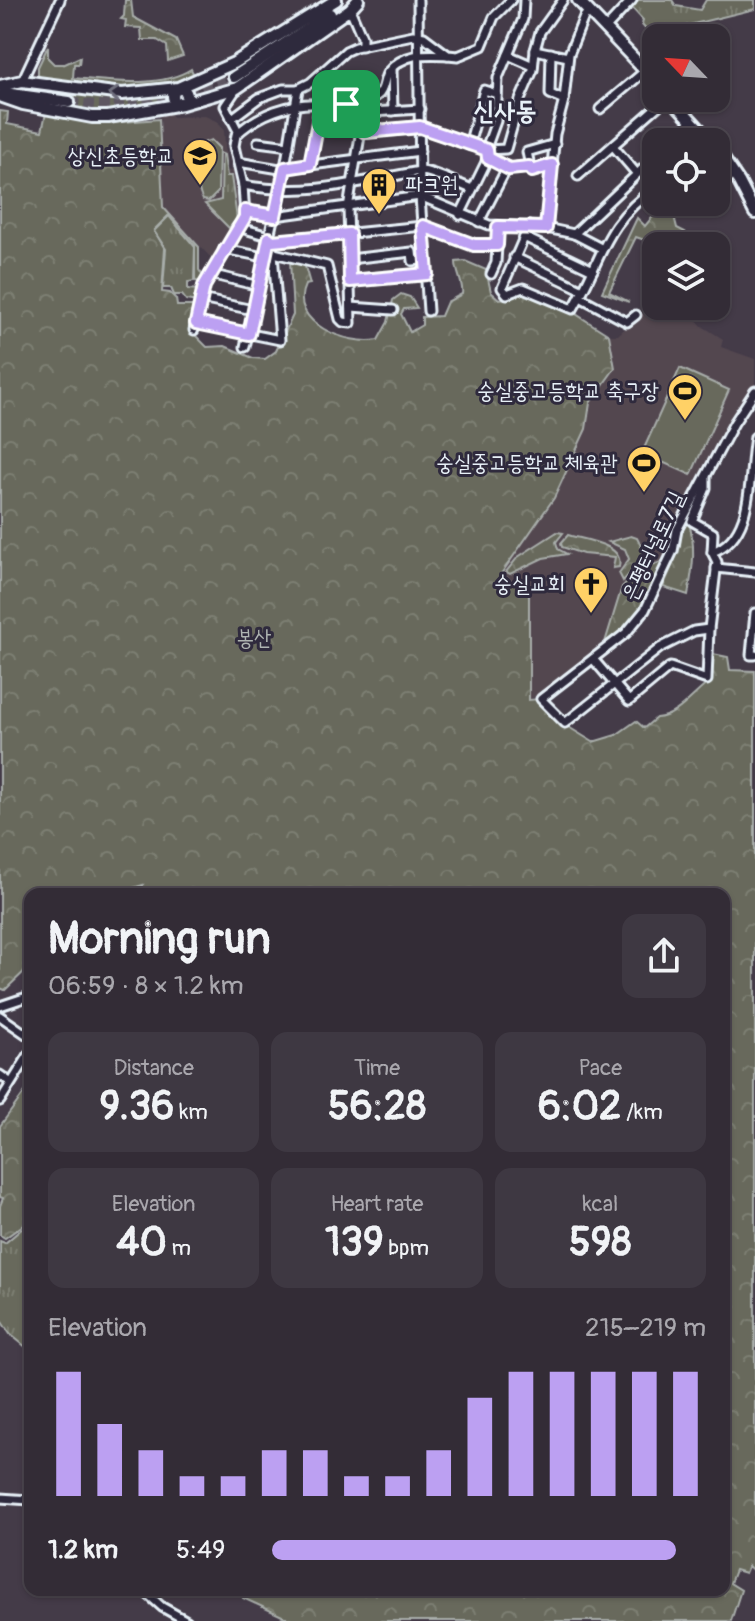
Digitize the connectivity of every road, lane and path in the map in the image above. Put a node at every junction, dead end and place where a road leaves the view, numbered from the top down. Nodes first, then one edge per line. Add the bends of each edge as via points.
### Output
1 (60, 0) edge
2 (336, 0) edge
3 (358, 0) edge
4 (418, 0) edge
5 (511, 0) edge
6 (524, 0) edge
7 (563, 0) edge
8 (632, 0) edge
9 (351, 4) edge
10 (583, 4) edge
11 (605, 29) junction
12 (417, 35) junction
13 (362, 46) junction
14 (535, 50) junction
15 (551, 53) junction
16 (417, 54) junction
17 (448, 55) junction
18 (508, 55) junction
19 (568, 57) junction
20 (533, 66) junction
21 (642, 68) edge
22 (392, 69) junction
23 (216, 71) junction
24 (642, 74) edge
25 (22, 81) junction
26 (236, 83) junction
27 (178, 88) junction
28 (298, 89) junction
29 (155, 91) junction
30 (0, 92) edge
31 (222, 93) junction
32 (497, 94) junction
33 (564, 100) junction
34 (69, 102) tunnel mouth
35 (253, 103) junction
36 (321, 103) junction
37 (182, 104) junction
38 (346, 104) junction
39 (295, 105) junction
40 (162, 109) junction
41 (420, 109) junction
42 (600, 109) dead end
43 (393, 111) junction
44 (653, 112) edge
45 (683, 112) edge
46 (259, 118) junction
47 (231, 119) junction
48 (692, 121) junction
49 (420, 127) junction
50 (685, 128) edge
51 (689, 128) edge
52 (698, 128) edge
53 (361, 130) junction
54 (237, 133) junction
55 (258, 142) dead end
56 (555, 144) junction
57 (469, 145) junction
58 (289, 146) junction
59 (613, 146) junction
60 (420, 151) junction
61 (488, 154) junction
62 (358, 160) junction
63 (238, 162) junction
64 (310, 164) junction
65 (552, 165) junction
66 (285, 168) junction
67 (507, 168) junction
68 (529, 169) junction
69 (642, 169) edge
70 (730, 169) edge
71 (421, 171) junction
72 (637, 174) junction
73 (578, 176) dead end
74 (243, 185) junction
75 (353, 185) junction
76 (472, 189) junction
77 (282, 190) junction
78 (420, 196) junction
79 (642, 197) edge
80 (348, 208) junction
81 (245, 211) junction
82 (755, 213) edge
83 (460, 215) junction
84 (275, 216) junction
85 (479, 222) junction
86 (423, 226) junction
87 (529, 226) junction
88 (238, 227) junction
89 (498, 227) junction
90 (546, 228) junction
91 (349, 234) junction
92 (574, 234) junction
93 (524, 237) junction
94 (270, 239) junction
95 (497, 245) junction
96 (601, 248) junction
97 (224, 249) junction
98 (274, 253) junction
99 (264, 257) junction
100 (514, 257) junction
101 (349, 259) junction
102 (426, 259) junction
103 (593, 270) junction
104 (210, 274) junction
105 (427, 274) junction
106 (491, 274) dead end
107 (350, 281) junction
108 (259, 286) junction
109 (582, 293) junction
110 (201, 299) junction
111 (351, 307) junction
112 (253, 310) junction
113 (393, 310) dead end
114 (428, 311) dead end
115 (636, 315) dead end
116 (249, 334) junction
117 (245, 347) dead end
118 (755, 391) edge
119 (755, 437) edge
120 (706, 478) junction
121 (753, 505) edge
122 (712, 552) junction
123 (716, 568) junction
124 (755, 572) edge
125 (755, 613) edge
126 (754, 627) edge
127 (709, 629) junction
128 (755, 655) edge
129 (593, 659) junction
130 (615, 685) junction
131 (24, 998) edge
132 (0, 1006) edge
133 (0, 1016) edge
134 (24, 1033) edge
135 (24, 1062) edge
136 (0, 1075) edge
137 (10, 1082) junction
138 (0, 1101) edge
139 (0, 1498) edge
140 (24, 1500) edge
141 (149, 1596) edge
142 (187, 1621) edge

1 - 25 street
2 - 23 main road
3 - 9 main road
4 - 12 street
5 - 17 street via 494,17 482,46
6 - 18 street via 523,19
7 - 14 street via 540,32
8 - 11 street
9 - 13 street
9 - 26 main road
10 - 11 main road
10 - 19 street via 584,17
11 - 21 main road
12 - 13 street
12 - 16 street
12 - 17 street
13 - 28 street via 346,51
14 - 15 street
14 - 20 street
15 - 19 street
15 - 33 street via 550,94
16 - 17 street
16 - 22 street
16 - 41 street
18 - 20 street
18 - 32 street
19 - 33 street
20 - 61 street via 506,149
22 - 38 street via 375,98
22 - 43 street
23 - 27 main road
23 - 31 main road via 204,89 208,94
24 - 42 street
29 -> 25 main road via 112,94
25 - 30 main road
26 - 31 main road
26 - 47 street via 225,106
27 - 29 main road
27 - 37 main road via 186,96
28 - 35 street via 283,89
28 - 39 street
29 - 40 main road via 166,98
30 - 34 main road
30 - 40 main road via 23,104 92,117
31 - 37 main road
32 - 57 street via 484,90
32 - 61 street
33 - 56 street
35 - 46 street
35 - 47 street
36 - 38 street
36 - 39 street
36 - 64 street
37 - 40 main road
38 - 53 street
39 - 46 street
39 - 58 street
41 - 43 street
41 - 49 street
43 - 53 street via 372,112
44 - 59 street
45 - 48 main road
46 - 54 street
47 - 54 street
48 - 50 street
48 - 51 street
48 - 52 main road
49 - 53 street
49 - 57 street
49 - 60 street
53 - 62 street
54 - 63 street
55 - 58 street
56 - 65 street
56 - 68 street via 527,152
57 - 61 street
58 - 66 street
59 - 72 street
59 - 73 street
60 - 62 street
60 - 71 street
61 - 67 street
61 - 76 street
62 - 64 street
62 - 75 street
63 - 66 street
63 - 74 street
64 - 66 street
65 - 68 street
65 - 90 street
66 - 77 street
67 - 68 street
67 - 85 street
69 - 72 street
70 - 82 main road
71 - 75 street
71 - 76 street
71 - 78 street
72 - 92 street
74 - 77 street
74 - 81 street
75 - 77 street
75 - 80 street
76 - 83 street
77 - 84 street
78 - 80 street
78 - 83 street
78 - 86 street
79 - 96 street
80 - 84 street
80 - 91 street
81 - 84 street
81 - 88 street
83 - 85 street
84 - 94 street
85 - 89 street
86 - 91 street
86 - 95 street via 474,245
86 - 102 street
87 - 89 street
87 - 90 street
87 - 93 street
88 - 94 street
88 - 97 street
89 - 95 street
90 - 92 street
91 - 94 street
91 - 101 street
92 - 96 street
93 - 100 street
93 - 103 street
94 - 98 street
94 - 99 street
95 - 106 street
96 - 103 street
97 - 99 street
97 - 104 street
98 - 111 street via 328,266 343,322 351,323
98 - 116 street via 280,340
99 - 108 street
100 - 109 street
100 - 109 street via 502,288 507,294 523,288 573,309
101 - 102 street via 412,252 413,261
101 - 107 street
102 - 105 street
103 - 109 street
104 - 108 street
104 - 110 street
105 - 107 street
105 - 114 street
107 - 111 street
108 - 112 street
109 - 115 street via 626,322
110 - 112 street
110 - 116 street via 195,326
111 - 113 street
112 - 116 street
116 - 117 street
118 - 120 street, 은평터널로7길
119 - 121 street
120 - 122 street via 692,521 713,533
120 - 129 street, 은평터널로7길 via 677,530 673,551 645,610
121 - 122 street via 741,535
122 - 123 street
123 - 124 street
123 - 127 street
125 - 126 street
126 - 128 street
127 - 130 street via 674,640
127 - 130 street via 707,680 670,667 629,701
129 - 130 street
129 - 130 street, 은평터널로7길 via 541,699 565,723
131 - 132 street
133 - 134 street
135 - 137 street
136 - 137 street
137 - 138 street
139 - 140 street
141 - 142 street

